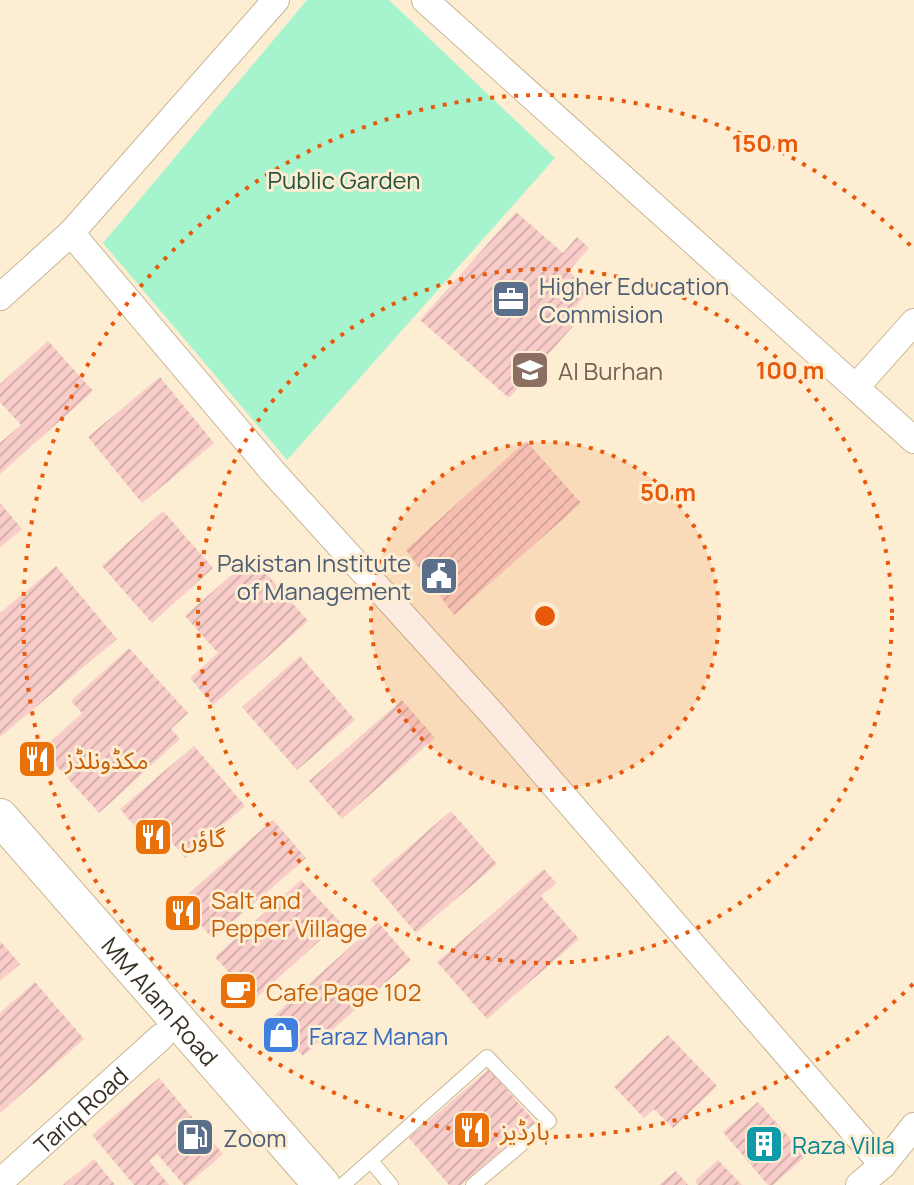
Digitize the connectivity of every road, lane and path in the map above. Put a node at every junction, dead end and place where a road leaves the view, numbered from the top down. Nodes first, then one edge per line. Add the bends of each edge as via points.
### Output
1 (276, 0) edge
2 (425, 0) edge
3 (71, 233) junction
4 (0, 297) edge
5 (914, 322) edge
6 (856, 387) junction
7 (914, 440) edge
8 (0, 817) edge
9 (0, 855) edge
10 (161, 1037) junction
11 (914, 1126) edge
12 (371, 1161) junction
13 (883, 1165) junction
14 (0, 1182) edge
15 (291, 1185) edge
16 (322, 1185) edge
17 (343, 1185) edge
18 (391, 1185) edge
19 (473, 1185) edge
20 (859, 1185) edge

1 - 3 street
2 - 6 street
3 - 4 street
3 - 13 street via 273,472 496,718
5 - 6 street
6 - 7 street
8 - 16 street, MM Alam Road
9 - 10 street
10 - 14 street, Tariq Road
10 - 15 street
11 - 13 street
12 - 17 lane
12 - 18 lane
12 - 19 lane via 487,1057 549,1121
13 - 20 street

